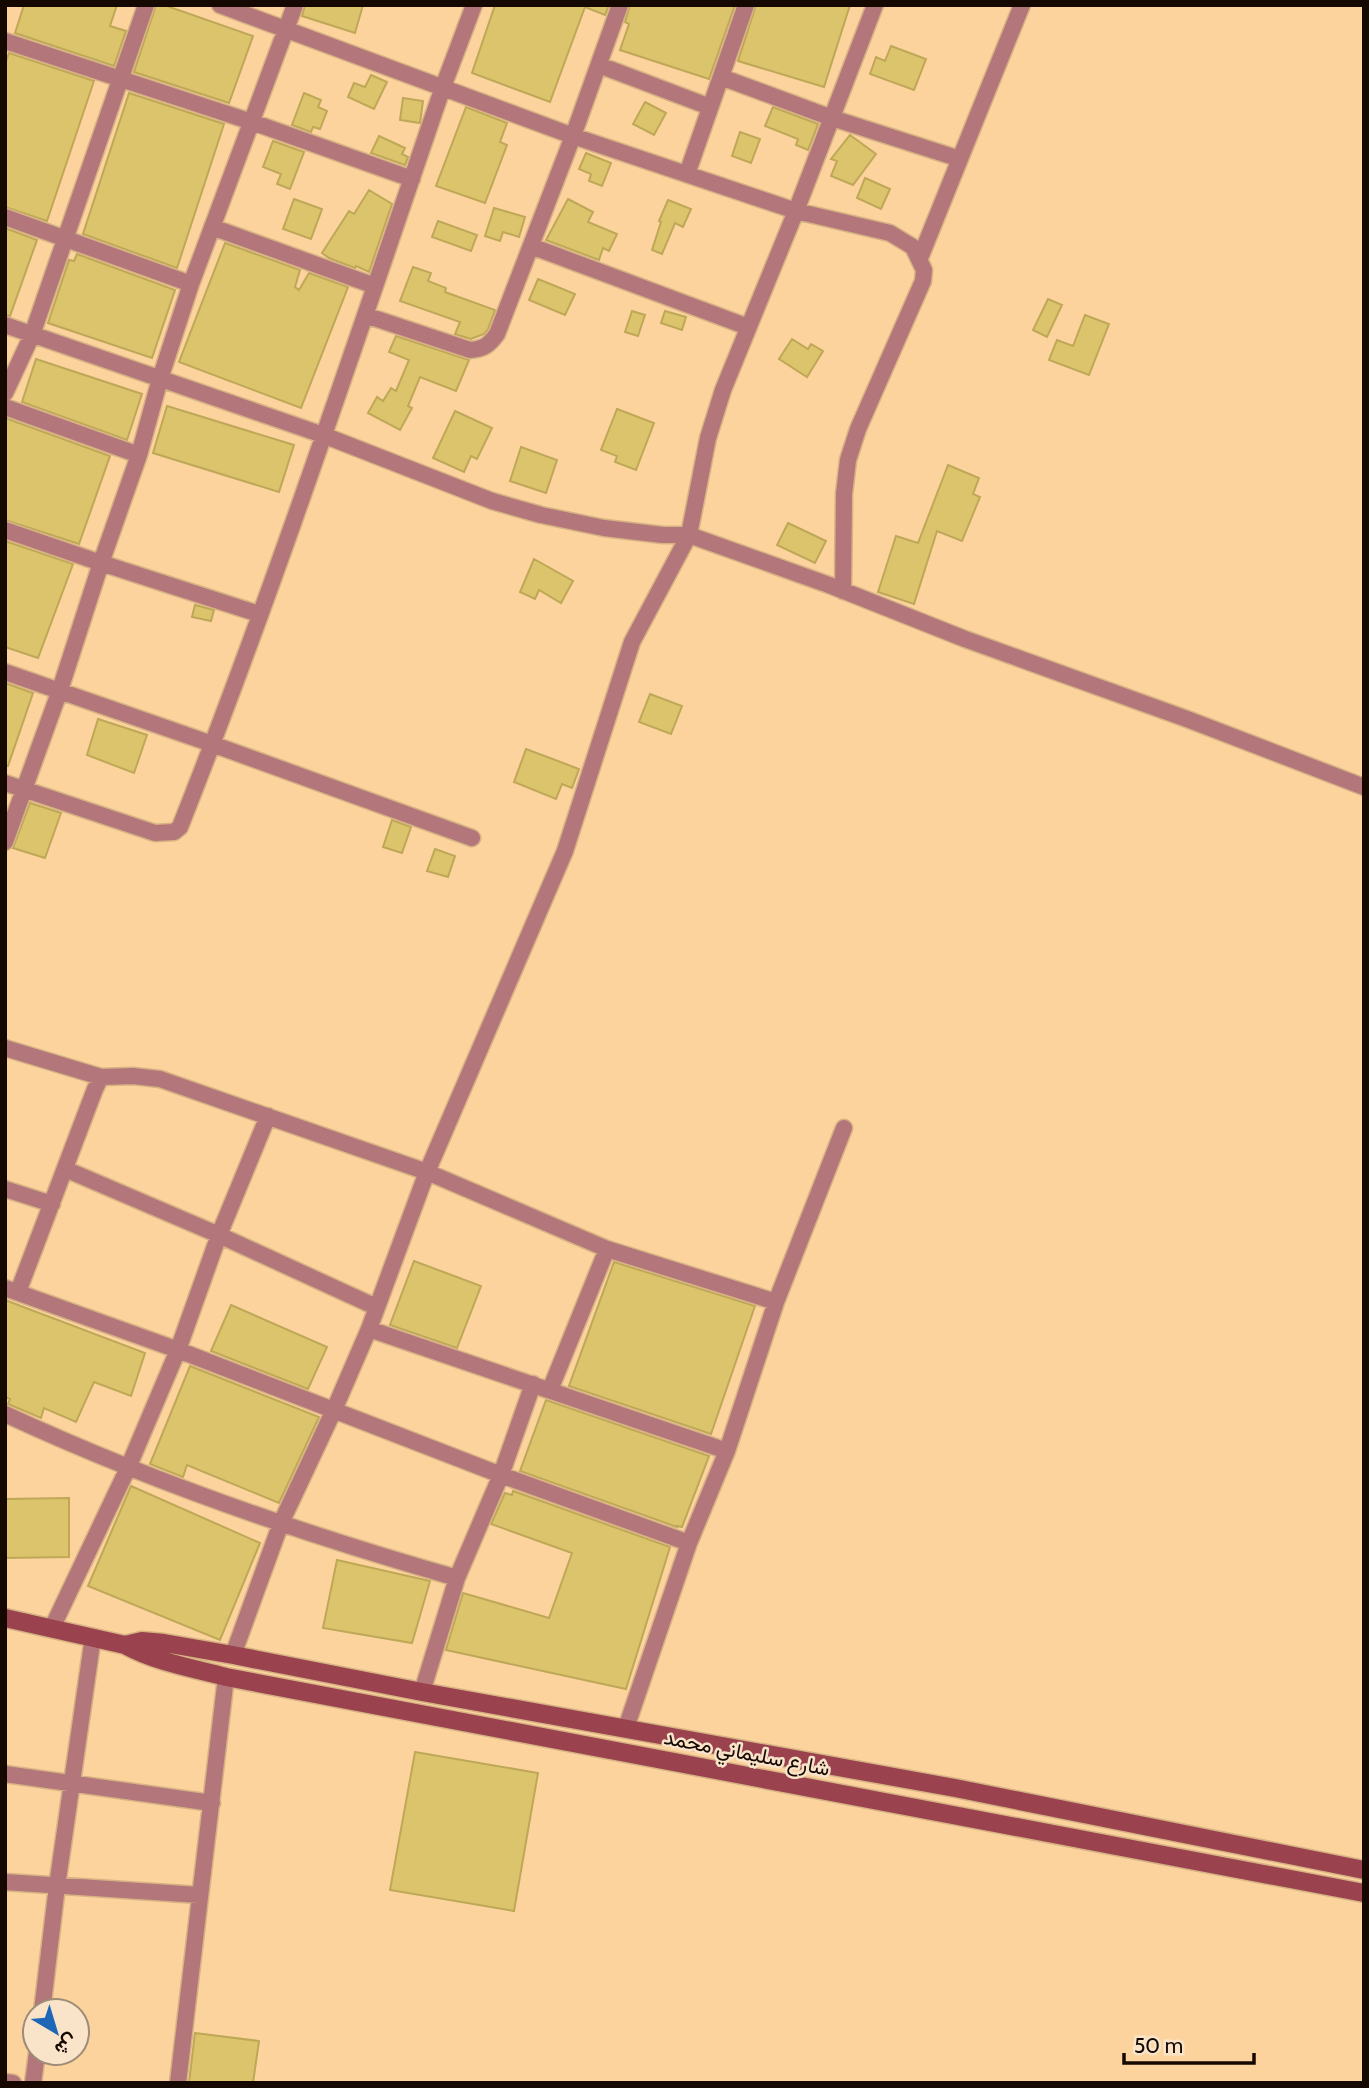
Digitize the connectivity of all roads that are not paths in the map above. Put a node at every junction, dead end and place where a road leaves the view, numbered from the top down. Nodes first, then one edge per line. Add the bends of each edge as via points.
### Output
1 (146, 5) edge
2 (220, 5) edge
3 (295, 5) edge
4 (474, 5) edge
5 (620, 5) edge
6 (746, 5) edge
7 (875, 5) edge
8 (1021, 5) edge
9 (287, 29) junction
10 (5, 41) edge
11 (599, 65) junction
12 (721, 77) junction
13 (120, 79) junction
14 (443, 88) junction
15 (710, 107) junction
16 (832, 118) junction
17 (252, 122) junction
18 (573, 136) junction
19 (960, 159) junction
20 (687, 174) junction
21 (412, 179) junction
22 (796, 211) junction
23 (5, 217) edge
24 (212, 227) junction
25 (65, 240) junction
26 (531, 246) junction
27 (920, 258) junction
28 (191, 284) junction
29 (374, 286) junction
30 (365, 315) junction
31 (5, 325) edge
32 (748, 327) junction
33 (32, 335) junction
34 (160, 379) junction
35 (5, 393) edge
36 (5, 407) edge
37 (323, 435) junction
38 (139, 455) junction
39 (5, 530) edge
40 (689, 535) junction
41 (101, 564) junction
42 (843, 591) junction
43 (259, 614) junction
44 (5, 672) edge
45 (60, 691) junction
46 (212, 744) junction
47 (5, 783) edge
48 (1364, 787) edge
49 (24, 790) junction
50 (472, 838) dead end
51 (5, 842) edge
52 (5, 1048) edge
53 (101, 1077) junction
54 (268, 1116) junction
55 (844, 1128) dead end
56 (65, 1169) junction
57 (426, 1172) junction
58 (5, 1189) edge
59 (52, 1204) junction
60 (219, 1235) junction
61 (607, 1249) junction
62 (12, 1290) edge
63 (776, 1302) junction
64 (376, 1307) junction
65 (369, 1329) junction
66 (178, 1350) junction
67 (534, 1384) junction
68 (551, 1390) junction
69 (334, 1410) junction
70 (5, 1414) edge
71 (727, 1451) junction
72 (128, 1468) junction
73 (502, 1475) junction
74 (281, 1523) junction
75 (689, 1543) junction
76 (457, 1578) junction
77 (5, 1618) edge
78 (52, 1628) junction
79 (93, 1637) junction
80 (125, 1645) junction
81 (233, 1655) junction
82 (226, 1677) junction
83 (422, 1692) junction
84 (626, 1728) junction
85 (5, 1774) edge
86 (72, 1783) junction
87 (212, 1803) junction
88 (1364, 1870) edge
89 (5, 1882) edge
90 (57, 1886) junction
91 (1364, 1893) edge
92 (199, 1895) junction
93 (44, 1997) edge
94 (5, 2082) edge
95 (13, 2083) edge
96 (178, 2083) edge

1 - 13 street
2 - 9 street
3 - 9 street
4 - 14 street
5 - 11 street
6 - 12 street
7 - 16 street
8 - 19 street
9 - 14 street
9 - 17 street
10 - 13 street
11 - 15 street
11 - 18 street
12 - 15 street
12 - 16 street
13 - 17 street
13 - 25 street
14 - 18 street
14 - 21 street
15 - 20 street
16 - 19 street
16 - 22 street
17 - 21 street
17 - 24 street
18 - 20 street
18 - 26 street
19 - 27 street
20 - 22 street
21 - 29 street
22 - 27 street via 890,233 913,247
22 - 32 street
23 - 25 street
24 - 28 street
24 - 29 street
25 - 28 street
25 - 33 street
26 - 30 street via 497,334 480,349 470,350
26 - 32 street
27 - 42 street via 923,281 848,460
28 - 34 street
29 - 30 street
30 - 37 street
31 - 33 street
32 - 40 street via 708,438
33 - 34 street
33 - 35 street
34 - 37 street
34 - 38 street
36 - 38 street
37 - 40 street via 433,480 541,515 633,533
37 - 43 street
38 - 41 street
39 - 41 street
40 - 42 street
40 - 57 street via 632,642 565,851
41 - 43 street
41 - 45 street
42 - 48 street
43 - 46 street
44 - 45 street
45 - 46 street
45 - 49 street
46 - 49 street via 180,827 174,832 155,833
46 - 50 street
47 - 49 street
49 - 51 street
52 - 53 street
53 - 54 street via 160,1079
53 - 56 street
54 - 57 street
54 - 60 street
55 - 63 street
56 - 59 street
56 - 60 street
57 - 61 street
57 - 64 street
58 - 59 street
59 - 62 street
60 - 64 street
60 - 66 street
61 - 63 street
61 - 68 street
62 - 66 street
63 - 71 street
64 - 65 street
65 - 67 street
65 - 69 street
66 - 69 street
66 - 72 street
67 - 68 street
67 - 73 street
68 - 71 street
69 - 73 street
69 - 74 street
70 - 72 street
71 - 75 street
72 - 74 street
72 - 78 street
73 - 75 street
73 - 76 street
74 - 76 street
74 - 81 street
75 - 84 street
76 - 83 street
77 - 78 street, شارع سليماني محمد
78 - 79 street, شارع سليماني محمد
79 - 80 street, شارع سليماني محمد
79 - 86 street
80 - 81 street, شارع سليماني محمد via 154,1642
80 - 82 street, شارع سليماني محمد
81 - 83 street, شارع سليماني محمد
82 - 87 street
82 - 91 street, شارع سليماني محمد
83 - 84 street, شارع سليماني محمد
84 - 88 street, شارع سليماني محمد
85 - 86 street
86 - 87 street
86 - 90 street
87 - 92 street
89 - 90 street
90 - 92 street
90 - 93 street
92 - 96 street
94 - 95 street

